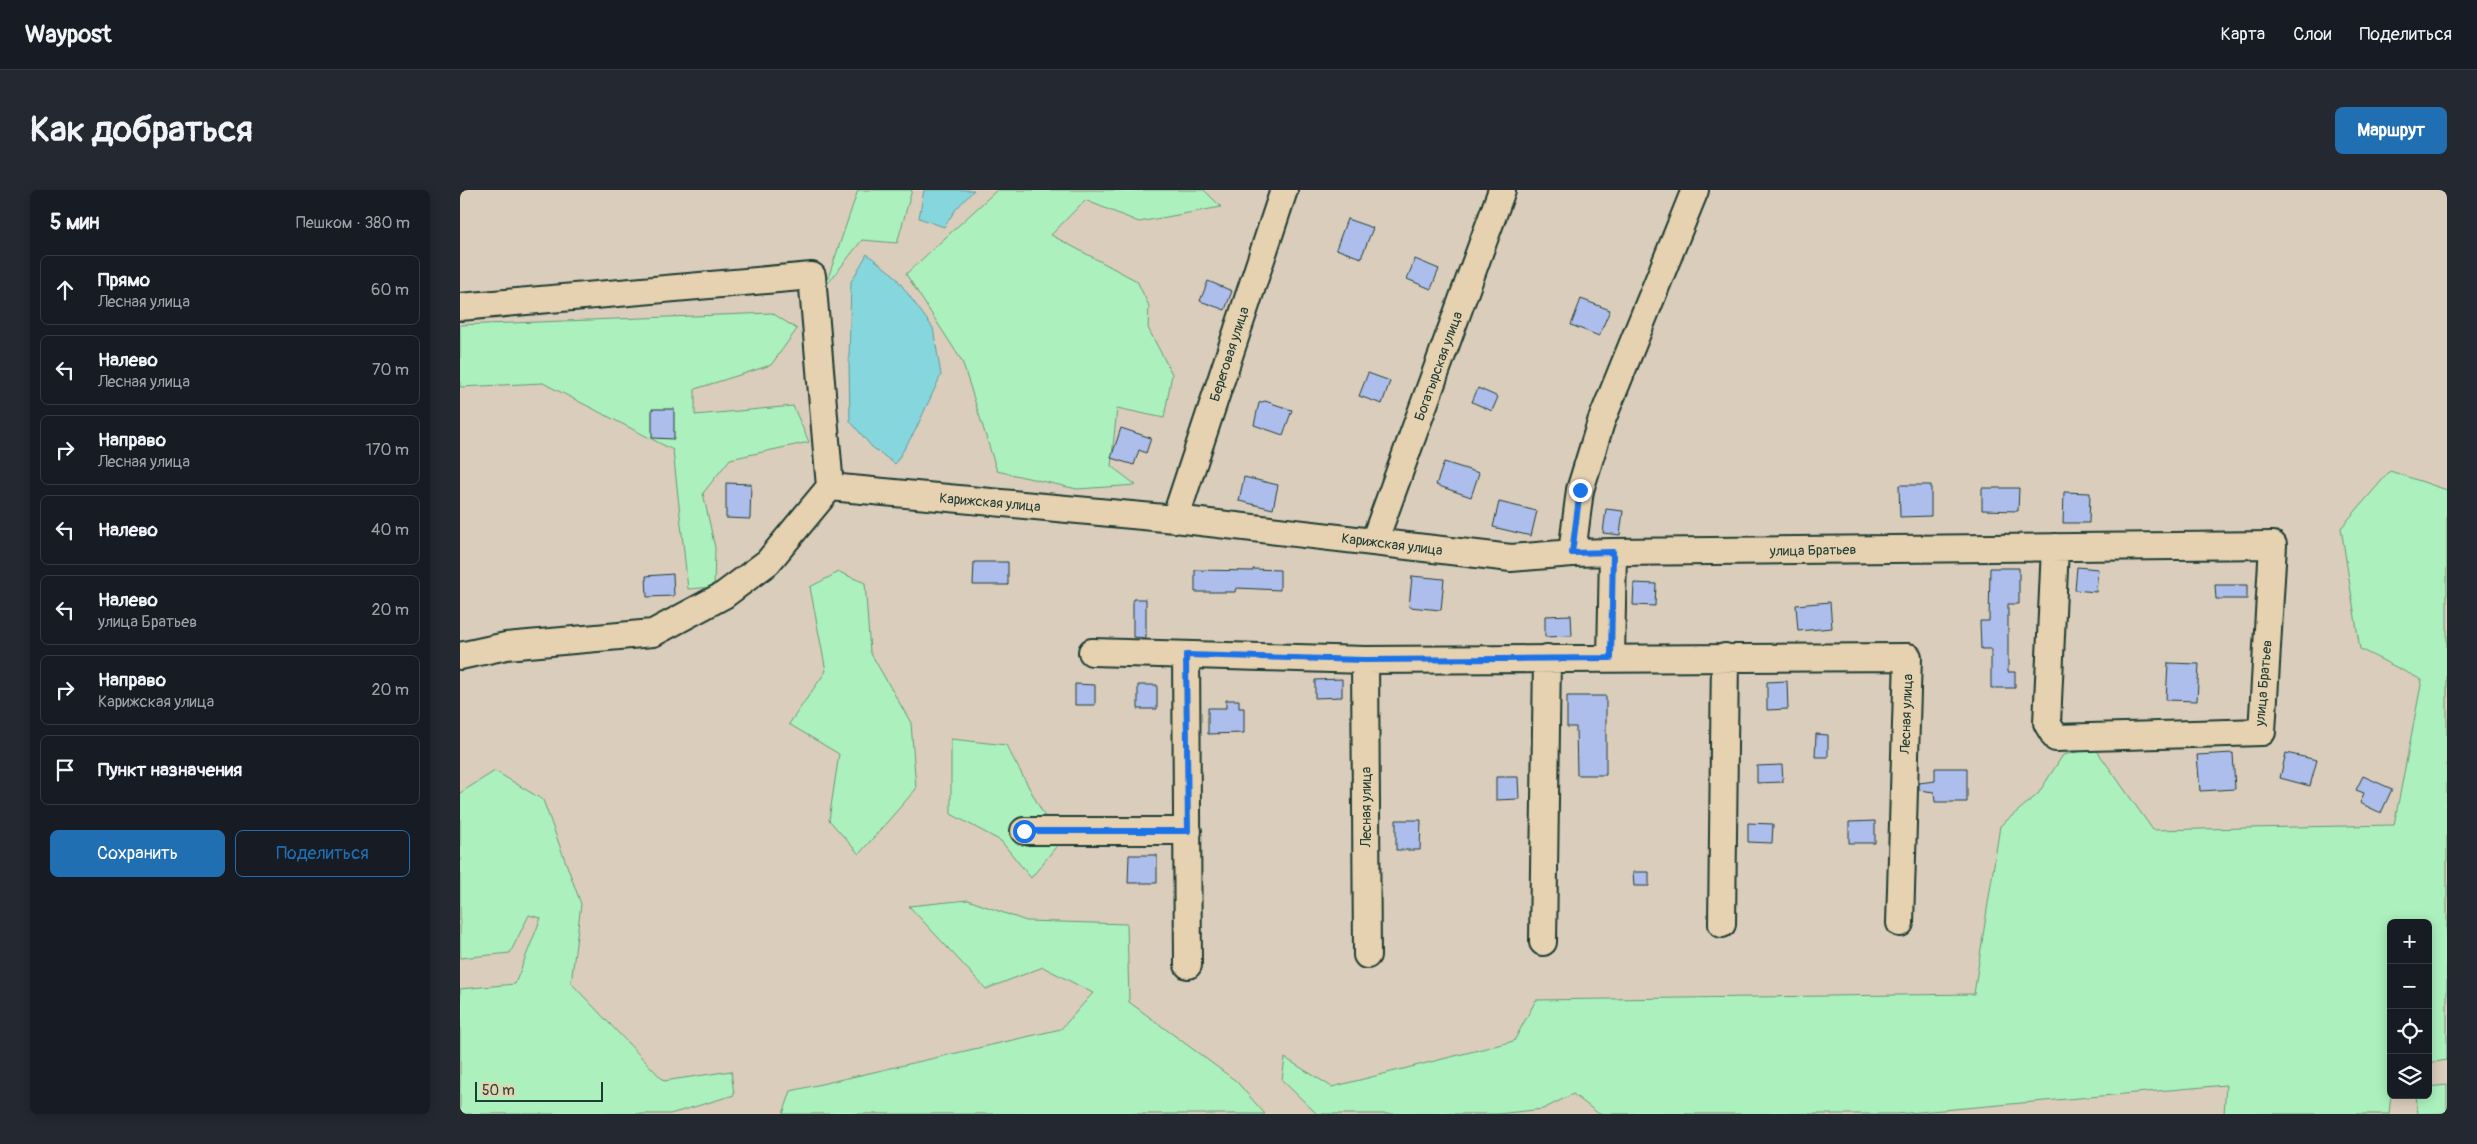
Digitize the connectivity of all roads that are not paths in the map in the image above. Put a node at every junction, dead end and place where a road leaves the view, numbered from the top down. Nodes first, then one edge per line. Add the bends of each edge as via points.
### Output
1 (1284, 190) edge
2 (1502, 190) edge
3 (1695, 190) edge
4 (460, 307) edge
5 (830, 487) junction
6 (1175, 519) junction
7 (1374, 542) junction
8 (2055, 547) junction
9 (1613, 552) junction
10 (1572, 553) junction
11 (1092, 652) dead end
12 (1186, 655) junction
13 (460, 656) edge
14 (1725, 657) junction
15 (1547, 658) junction
16 (1611, 658) junction
17 (1365, 660) junction
18 (1024, 831) dead end
19 (1188, 831) junction
20 (1900, 923) dead end
21 (1722, 924) dead end
22 (1543, 942) dead end
23 (1367, 955) dead end
24 (1188, 965) dead end

1 - 6 street, Береговая улица
2 - 7 street, Богатырская улица
3 - 10 street via 1601,422 1580,490
4 - 5 street via 812,276
5 - 6 street, Карижская улица
5 - 13 street via 768,562 724,596 653,633 506,646
6 - 7 street, Карижская улица
7 - 10 street, Карижская улица via 1511,558
8 - 8 street, улица Братьев via 2272,545 2262,732 2056,738 2047,723
8 - 9 street, улица Братьев
9 - 10 street, улица Братьев
9 - 16 street
11 - 12 street, Лесная улица
12 - 17 street, Лесная улица
12 - 19 street
14 - 16 street, Лесная улица
14 - 20 street, Лесная улица via 1908,657
14 - 21 street
15 - 16 street, Лесная улица
15 - 17 street, Лесная улица
15 - 22 street
17 - 23 street, Лесная улица
18 - 19 street
19 - 24 street

